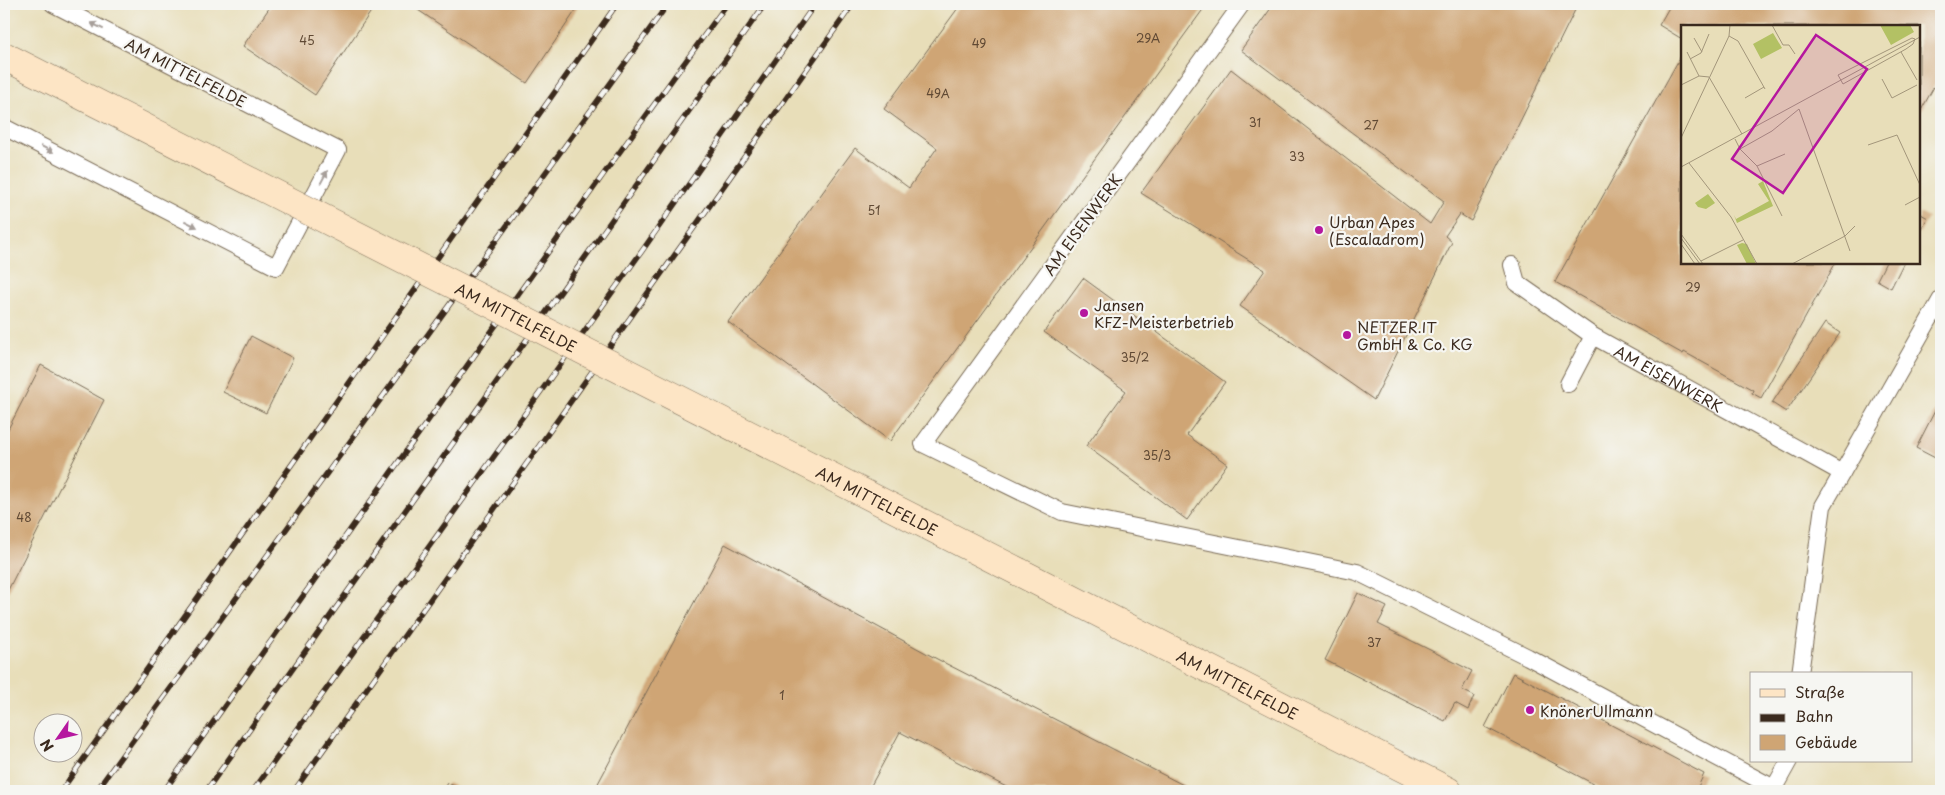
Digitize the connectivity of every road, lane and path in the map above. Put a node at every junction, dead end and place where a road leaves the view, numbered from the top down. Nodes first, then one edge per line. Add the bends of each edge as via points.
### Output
1 (53, 4) edge
2 (1242, 4) edge
3 (4, 56) edge
4 (4, 127) edge
5 (1512, 265) dead end
6 (1941, 300) edge
7 (1593, 336) junction
8 (1568, 384) dead end
9 (1842, 473) junction
10 (1800, 672) edge
11 (1788, 762) edge
12 (1773, 790) edge
13 (1448, 791) edge

4 -> 1 lane, AM MITTELFELDE via 276,268 338,150
2 - 12 lane, AM EISENWERK via 923,444 1062,512 1361,566
3 - 13 street, AM MITTELFELDE, bridge
5 - 7 lane, AM EISENWERK via 1517,283
6 - 9 lane
7 - 8 lane
7 - 9 lane, AM EISENWERK
9 - 10 lane via 1823,506
11 - 12 lane

